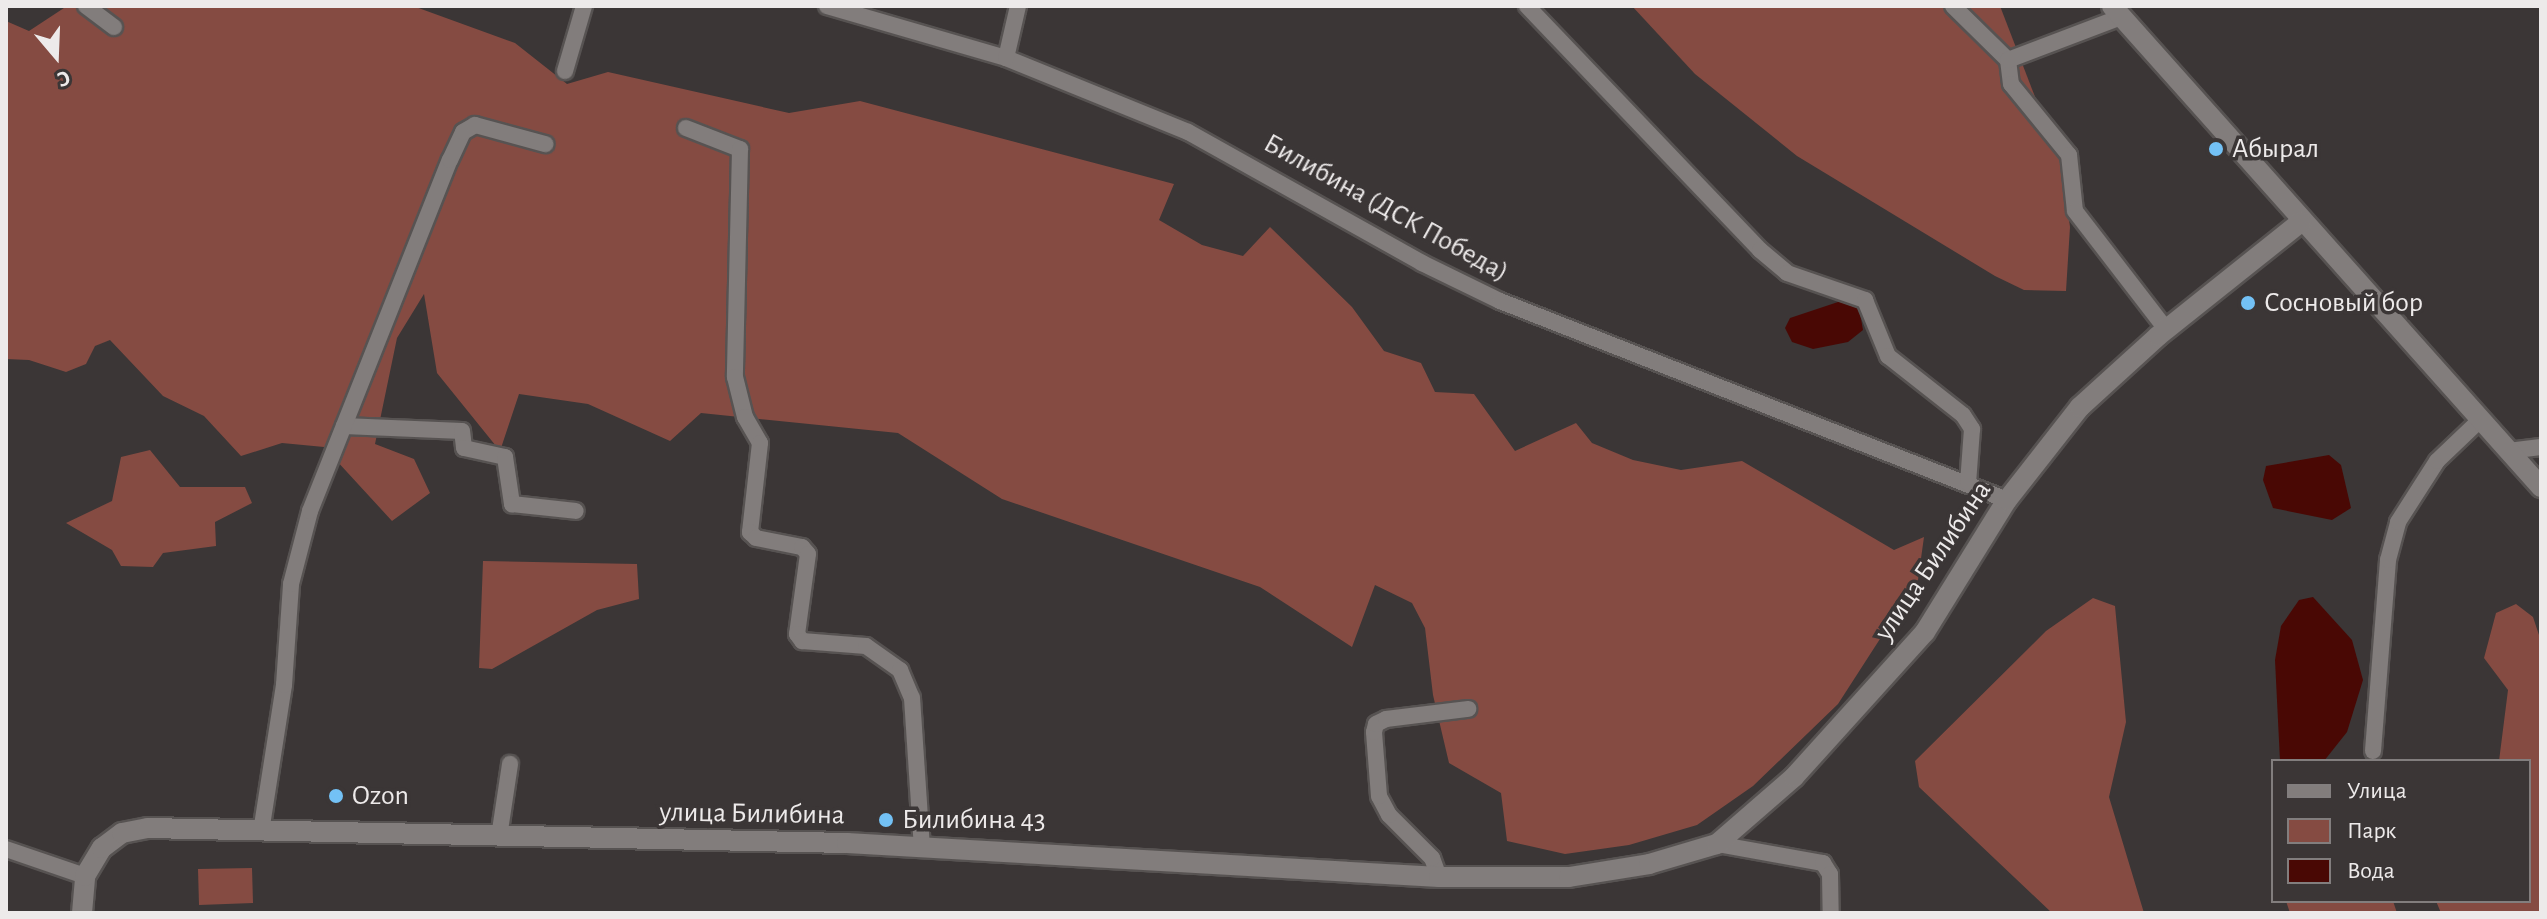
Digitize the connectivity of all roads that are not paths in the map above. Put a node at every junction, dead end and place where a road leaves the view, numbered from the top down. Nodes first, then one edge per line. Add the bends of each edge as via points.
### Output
1 (86, 6) edge
2 (584, 6) edge
3 (827, 6) edge
4 (1018, 6) edge
5 (1527, 6) edge
6 (1953, 6) edge
7 (2116, 11) edge
8 (114, 27) dead end
9 (1006, 58) junction
10 (2008, 60) junction
11 (565, 71) dead end
12 (686, 128) dead end
13 (545, 144) dead end
14 (2301, 222) junction
15 (2166, 329) junction
16 (2480, 420) junction
17 (344, 426) junction
18 (2541, 447) edge
19 (2508, 451) junction
20 (1968, 483) junction
21 (2541, 487) edge
22 (2007, 500) junction
23 (576, 511) dead end
24 (1468, 709) dead end
25 (2373, 751) dead end
26 (510, 764) dead end
27 (261, 832) junction
28 (499, 837) junction
29 (1717, 844) junction
30 (922, 847) junction
31 (6, 849) edge
32 (85, 876) junction
33 (1439, 877) junction
34 (82, 913) edge
35 (1831, 913) edge

1 - 8 street
2 - 11 street
3 - 9 street, Билибина (ДСК Победа)
4 - 9 street
5 - 20 street via 1760,250 1787,273 1865,300 1888,356 1963,415 1972,429
6 - 10 street
7 - 10 street
7 - 14 main road
9 - 20 street, Билибина (ДСК Победа) via 1188,132 1500,301
10 - 15 street via 2011,84 2069,155 2075,211
12 - 30 street via 740,149 735,377 745,417 760,443 750,532 802,547 808,554 797,634 802,641 866,646 900,670 912,698
13 - 17 street via 484,126 463,132
14 - 15 main road, улица Билибина
14 - 16 main road
15 - 22 main road, улица Билибина via 2080,407
16 - 19 main road
16 - 25 street via 2437,461 2398,522 2388,560
17 - 23 street via 462,431 464,448 505,457 512,504
17 - 27 street via 310,511 291,584 284,685
18 - 19 street
19 - 21 main road
20 - 22 street, Билибина (ДСК Победа)
22 - 29 main road, улица Билибина via 1925,632 1794,777
24 - 33 street via 1386,719 1374,732 1379,796 1389,815 1432,858
26 - 28 street
27 - 28 main road, улица Билибина
27 - 32 main road, улица Билибина via 148,828 122,833 102,848
28 - 30 main road, улица Билибина
29 - 33 main road, улица Билибина via 1649,864 1569,877
29 - 35 street via 1823,863 1830,874
30 - 33 main road, улица Билибина
31 - 32 street
32 - 34 main road

